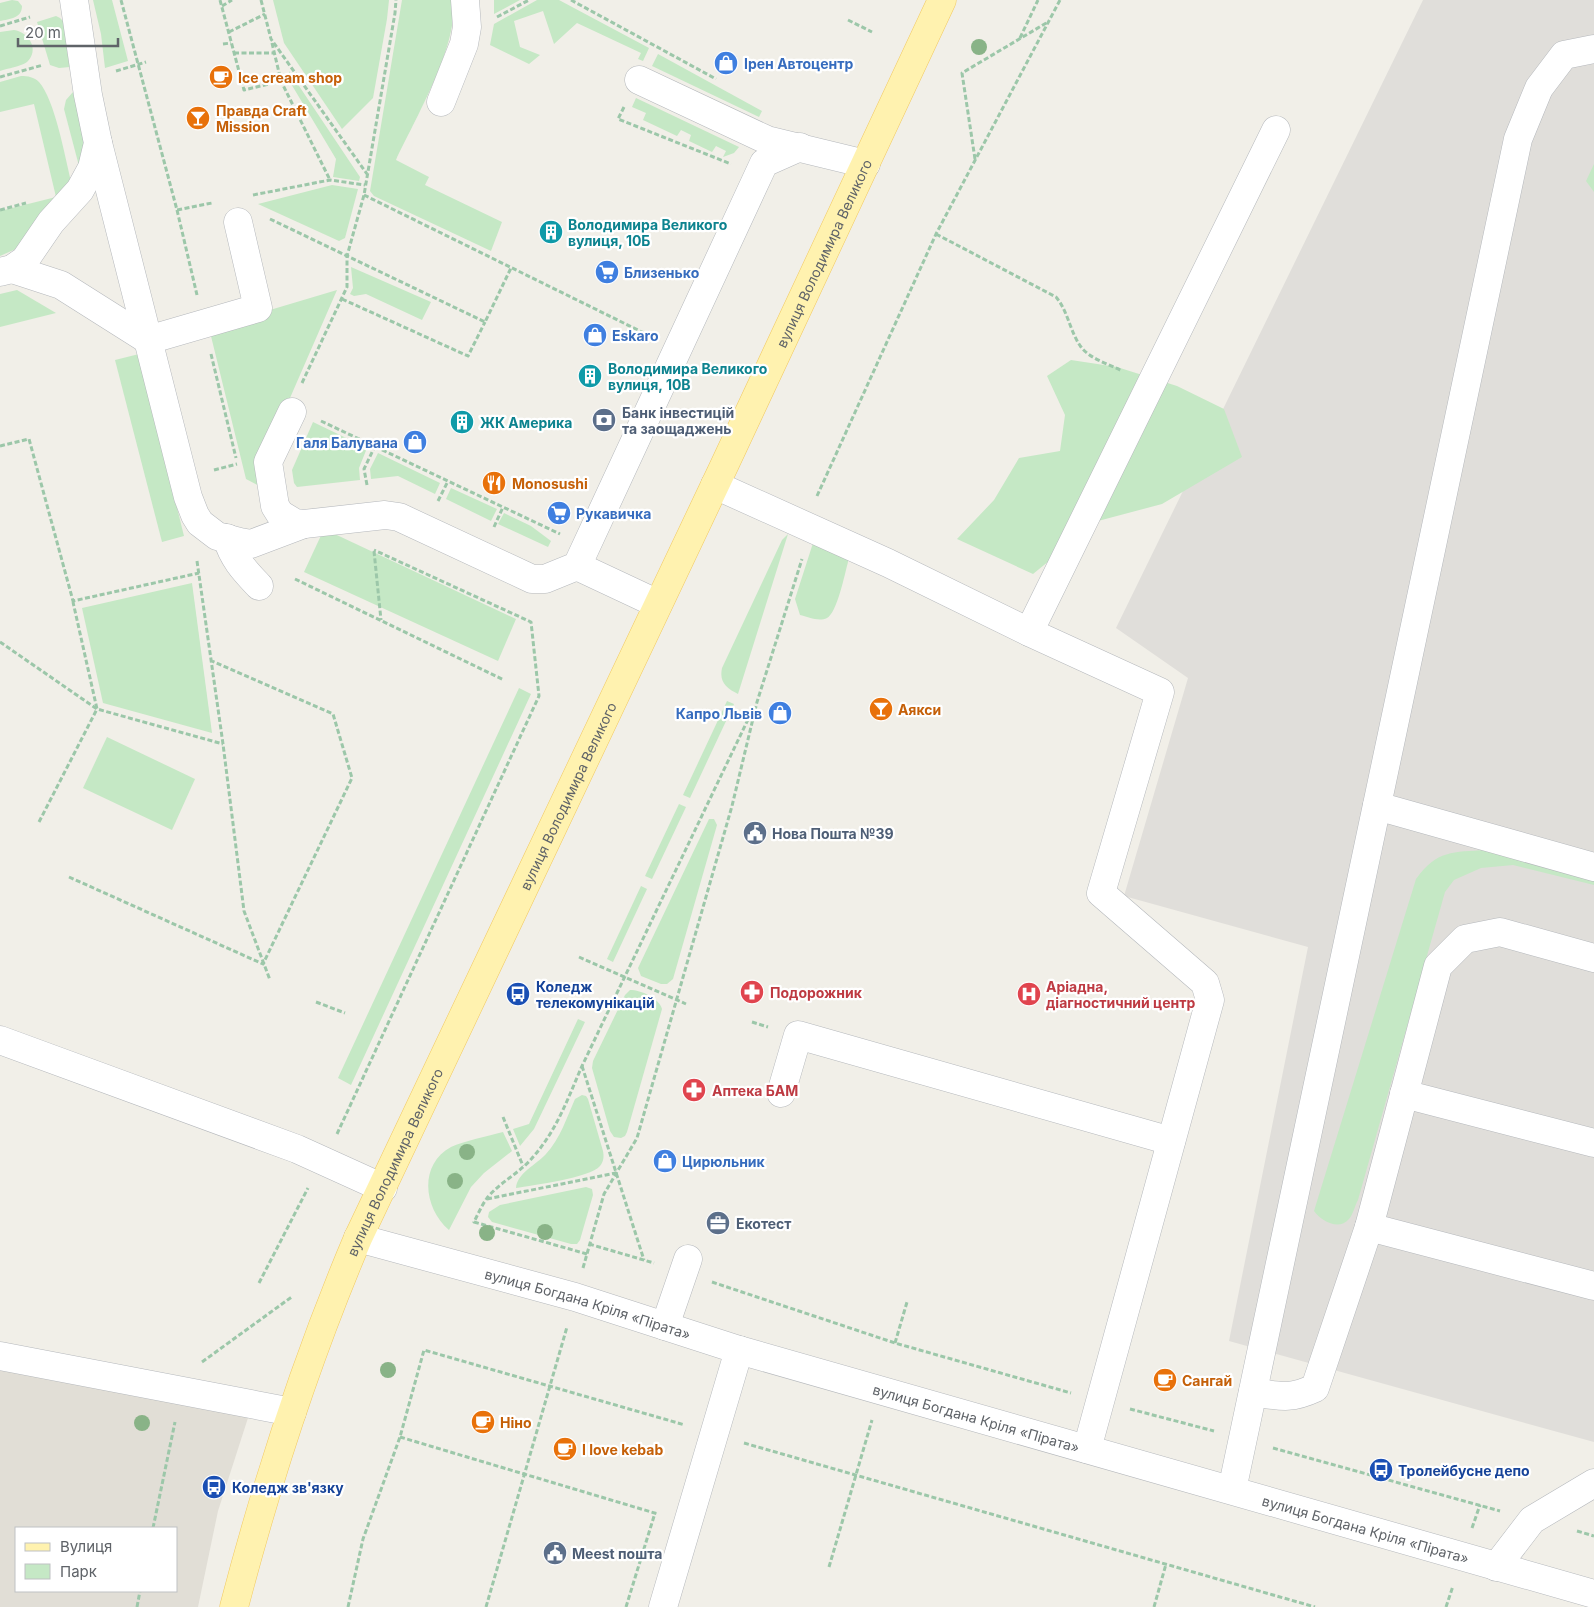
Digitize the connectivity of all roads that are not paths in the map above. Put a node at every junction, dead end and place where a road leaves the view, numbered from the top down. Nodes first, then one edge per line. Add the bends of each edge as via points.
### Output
1 (74, 0) edge
2 (465, 0) edge
3 (942, 0) edge
4 (1594, 49) edge
5 (639, 80) dead end
6 (441, 102) dead end
7 (1276, 130) dead end
8 (98, 143) junction
9 (800, 147) junction
10 (866, 164) junction
11 (251, 219) road end
12 (6, 271) edge
13 (148, 340) junction
14 (303, 406) road end
15 (715, 486) junction
16 (304, 524) junction
17 (227, 538) junction
18 (577, 566) junction
19 (259, 586) dead end
20 (658, 604) junction
21 (1029, 632) junction
22 (1377, 806) junction
23 (1594, 866) edge
24 (1594, 958) edge
25 (0, 1040) edge
26 (781, 1093) dead end
27 (1404, 1094) junction
28 (1171, 1141) junction
29 (1594, 1143) edge
30 (383, 1188) junction
31 (1369, 1227) junction
32 (358, 1238) junction
33 (688, 1259) dead end
34 (1594, 1286) edge
35 (665, 1326) junction
36 (739, 1350) junction
37 (0, 1356) edge
38 (1253, 1392) junction
39 (292, 1412) junction
40 (1087, 1449) junction
41 (1594, 1482) edge
42 (1232, 1490) junction
43 (1496, 1567) junction
44 (1594, 1594) edge
45 (234, 1607) edge
46 (663, 1607) edge

1 - 8 street
2 - 6 street via 467,27 464,44
3 - 10 main road, вулиця Володимира Великого
4 - 22 street via 1564,55 1538,88 1518,139
5 - 9 street via 767,140
7 - 21 street
8 - 12 street via 92,168 80,190 51,222 24,260
8 - 13 street
9 - 10 street
9 - 18 street via 764,163
10 - 15 main road, вулиця Володимира Великого
11 - 13 street via 258,308
12 - 13 street via 61,285
13 - 17 street via 191,507 200,523 217,536
14 - 16 street via 268,462 275,506 280,514 295,523
15 - 20 main road, вулиця Володимира Великого
15 - 21 street via 888,563
16 - 17 street via 251,544
16 - 18 street via 385,515 399,517 532,578 545,579
17 - 19 street via 240,567
18 - 20 street
20 - 30 main road, вулиця Володимира Великого
21 - 28 street via 1160,692 1101,892 1205,983 1210,1000
22 - 23 street
22 - 38 street
24 - 27 street via 1500,932 1465,939 1438,966
25 - 30 street via 297,1149
26 - 28 street via 798,1035
27 - 29 street
27 - 31 street
28 - 40 street
30 - 32 main road, вулиця Володимира Великого
31 - 34 street
31 - 38 street via 1315,1388 1287,1398
32 - 35 street, вулиця Богдана Кріля «Пірата»
32 - 39 main road, вулиця Володимира Великого via 329,1306
33 - 35 street
35 - 36 street, вулиця Богдана Кріля «Пірата»
36 - 40 street, вулиця Богдана Кріля «Пірата»
36 - 46 street
37 - 39 street
38 - 42 street
39 - 45 main road, вулиця Володимира Великого via 260,1510
40 - 42 street, вулиця Богдана Кріля «Пірата»
41 - 43 street via 1532,1520
42 - 43 street, вулиця Богдана Кріля «Пірата»
43 - 44 street, вулиця Богдана Кріля «Пірата»

